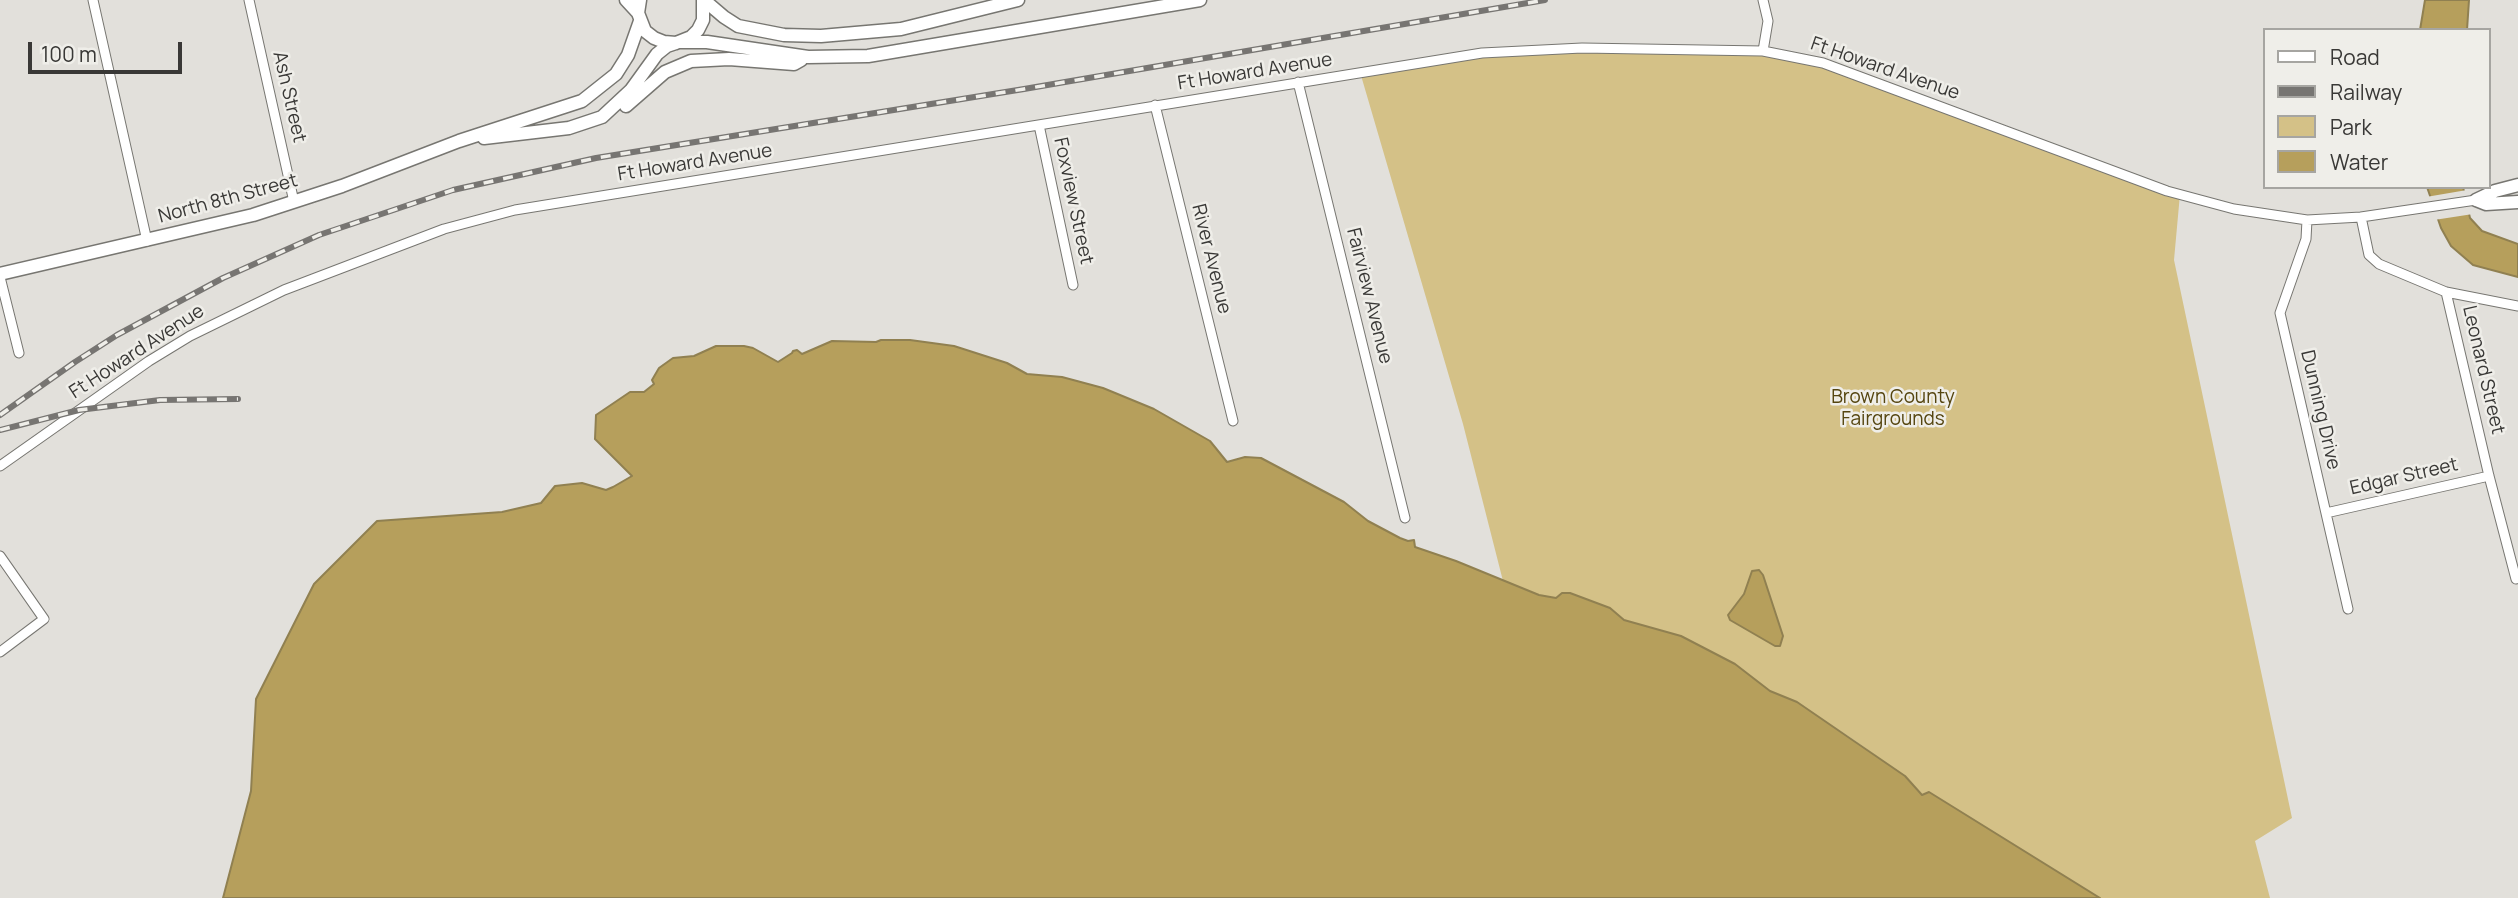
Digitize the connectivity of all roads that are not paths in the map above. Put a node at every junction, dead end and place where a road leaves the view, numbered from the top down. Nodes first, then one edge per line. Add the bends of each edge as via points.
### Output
1 (93, 0) edge
2 (249, 0) edge
3 (626, 0) edge
4 (704, 0) edge
5 (1018, 0) edge
6 (1200, 0) edge
7 (1763, 0) edge
8 (639, 11) edge
9 (678, 42) junction
10 (1763, 51) junction
11 (808, 57) junction
12 (1298, 82) junction
13 (1155, 106) junction
14 (602, 117) junction
15 (1039, 125) junction
16 (459, 141) junction
17 (2518, 185) edge
18 (2476, 200) junction
19 (294, 202) junction
20 (2518, 202) edge
21 (2361, 217) junction
22 (2307, 220) junction
23 (147, 240) junction
24 (0, 276) edge
25 (1073, 285) dead end
26 (2446, 292) junction
27 (2518, 306) edge
28 (19, 353) dead end
29 (1233, 421) dead end
30 (0, 466) edge
31 (2489, 476) junction
32 (2326, 513) junction
33 (1405, 517) dead end
34 (0, 556) edge
35 (2516, 579) dead end
36 (2348, 609) dead end
37 (0, 652) edge

1 - 23 street
2 - 19 street, Ash Street
3 - 8 main road
4 - 5 main road via 738,26 821,36 901,29
4 - 9 main road, North 8th Street via 698,30
6 - 11 main road via 892,53
7 - 10 street via 1768,21
8 - 9 main road via 645,31 664,42
8 - 16 main road, North 8th Street via 628,55 616,74 582,101
9 - 11 main road
9 - 14 main road, North 8th Street via 657,54 631,90
10 - 12 street, Ft Howard Avenue via 1583,48 1482,53
10 - 22 street, Ft Howard Avenue via 1849,72 2167,191 2234,209
11 - 14 main road via 794,64 691,61 665,72 629,104
12 - 13 street, Ft Howard Avenue
12 - 33 street, Fairview Avenue
13 - 15 street, Ft Howard Avenue
13 - 29 street, River Avenue
14 - 16 main road, North 8th Street via 569,128
15 - 25 street, Foxview Street
15 - 30 street, Ft Howard Avenue via 515,210 444,229 284,290 190,336
16 - 19 main road, North 8th Street
17 - 18 main road
18 - 20 main road via 2486,204
18 - 21 street, Ft Howard Avenue
19 - 23 main road, North 8th Street
21 - 22 street, Ft Howard Avenue
21 - 26 street via 2369,255 2379,264
22 - 32 street, Dunning Drive via 2306,239 2280,313
23 - 24 main road, North 8th Street
24 - 28 street
26 - 27 street
26 - 31 street, Leonard Street
31 - 32 street, Edgar Street
31 - 35 street, Leonard Street
32 - 36 street, Dunning Drive
34 - 37 street via 44,619

